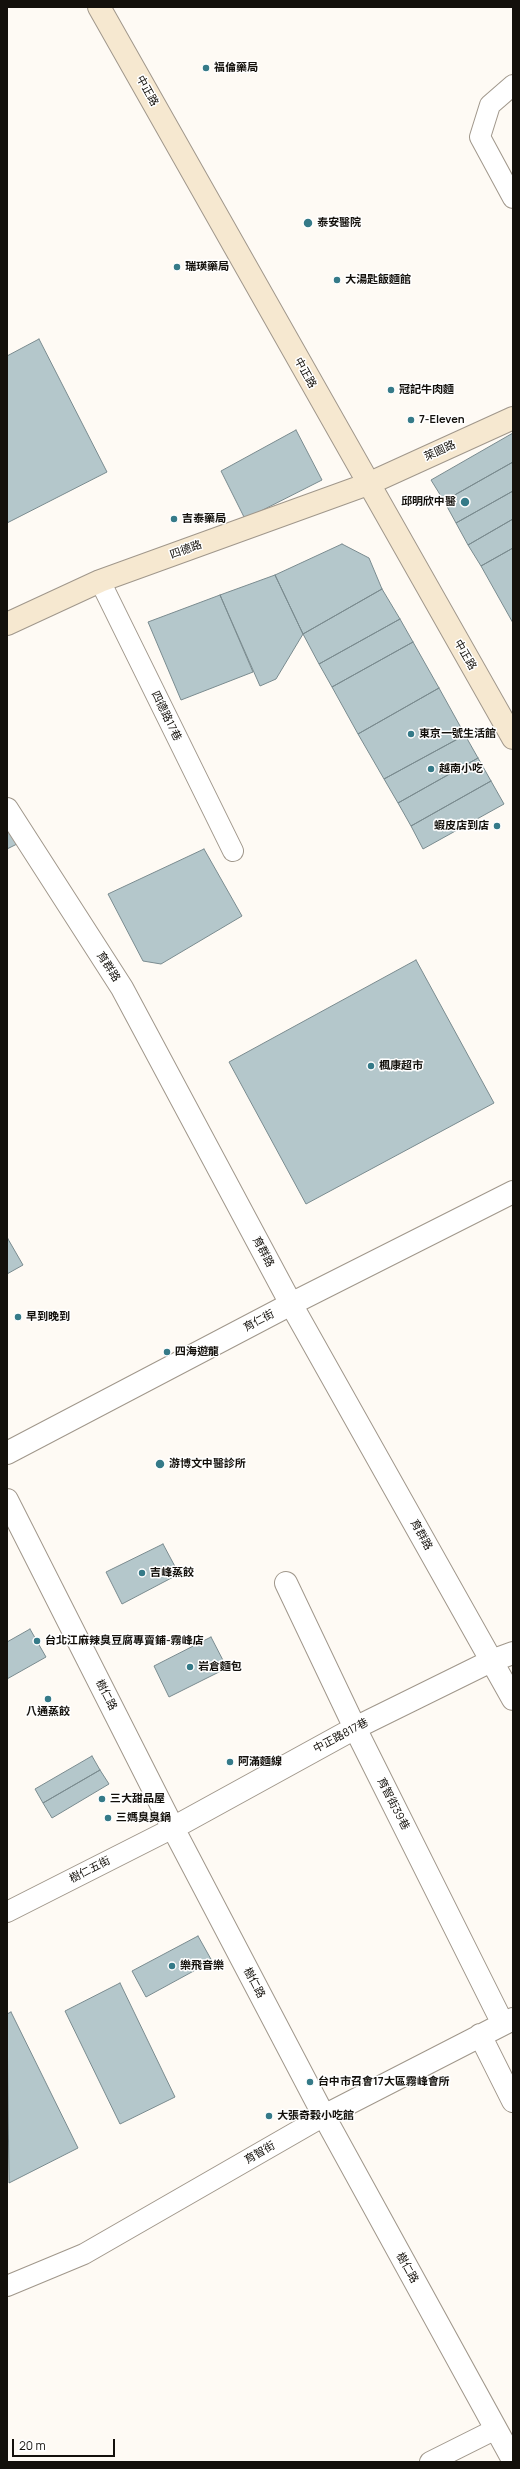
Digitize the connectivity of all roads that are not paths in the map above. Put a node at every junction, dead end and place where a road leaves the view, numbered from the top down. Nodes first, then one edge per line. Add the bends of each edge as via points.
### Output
1 (99, 7) edge
2 (513, 85) edge
3 (513, 198) edge
4 (513, 418) edge
5 (368, 484) junction
6 (100, 581) junction
7 (7, 624) edge
8 (513, 738) edge
9 (7, 808) edge
10 (232, 851) dead end
11 (513, 1192) edge
12 (291, 1304) junction
13 (7, 1454) edge
14 (7, 1500) edge
15 (286, 1583) dead end
16 (513, 1653) edge
17 (491, 1660) junction
18 (513, 1699) edge
19 (355, 1728) junction
20 (173, 1828) junction
21 (7, 1912) edge
22 (508, 2022) edge
23 (480, 2035) junction
24 (513, 2101) edge
25 (324, 2116) junction
26 (7, 2286) edge
27 (496, 2429) junction
28 (513, 2460) edge
29 (430, 2462) edge

1 - 5 street, 中正路
2 - 3 lane via 490,105 480,137
4 - 5 street, 萊園路
5 - 6 street, 四德路
5 - 8 street, 中正路
6 - 7 street, 四德路
6 - 10 lane, 四德路17巷
9 - 12 street, 育群路 via 122,988
11 - 12 street, 育仁街
12 - 13 street, 育仁街
12 - 17 street, 育群路
14 - 20 street, 樹仁路
15 - 19 street, 育智街39巷
16 - 17 street, 中正路817巷
17 - 18 street, 育群路
17 - 19 street, 中正路817巷
19 - 20 street, 中正路817巷
19 - 22 street, 育智街39巷
20 - 21 lane, 樹仁五街
20 - 25 street, 樹仁路
22 - 23 street, 育智街
23 - 24 street
23 - 25 street, 育智街
25 - 26 lane, 育智街 via 84,2254
25 - 27 street, 樹仁路
27 - 28 street, 樹仁路
27 - 29 lane

